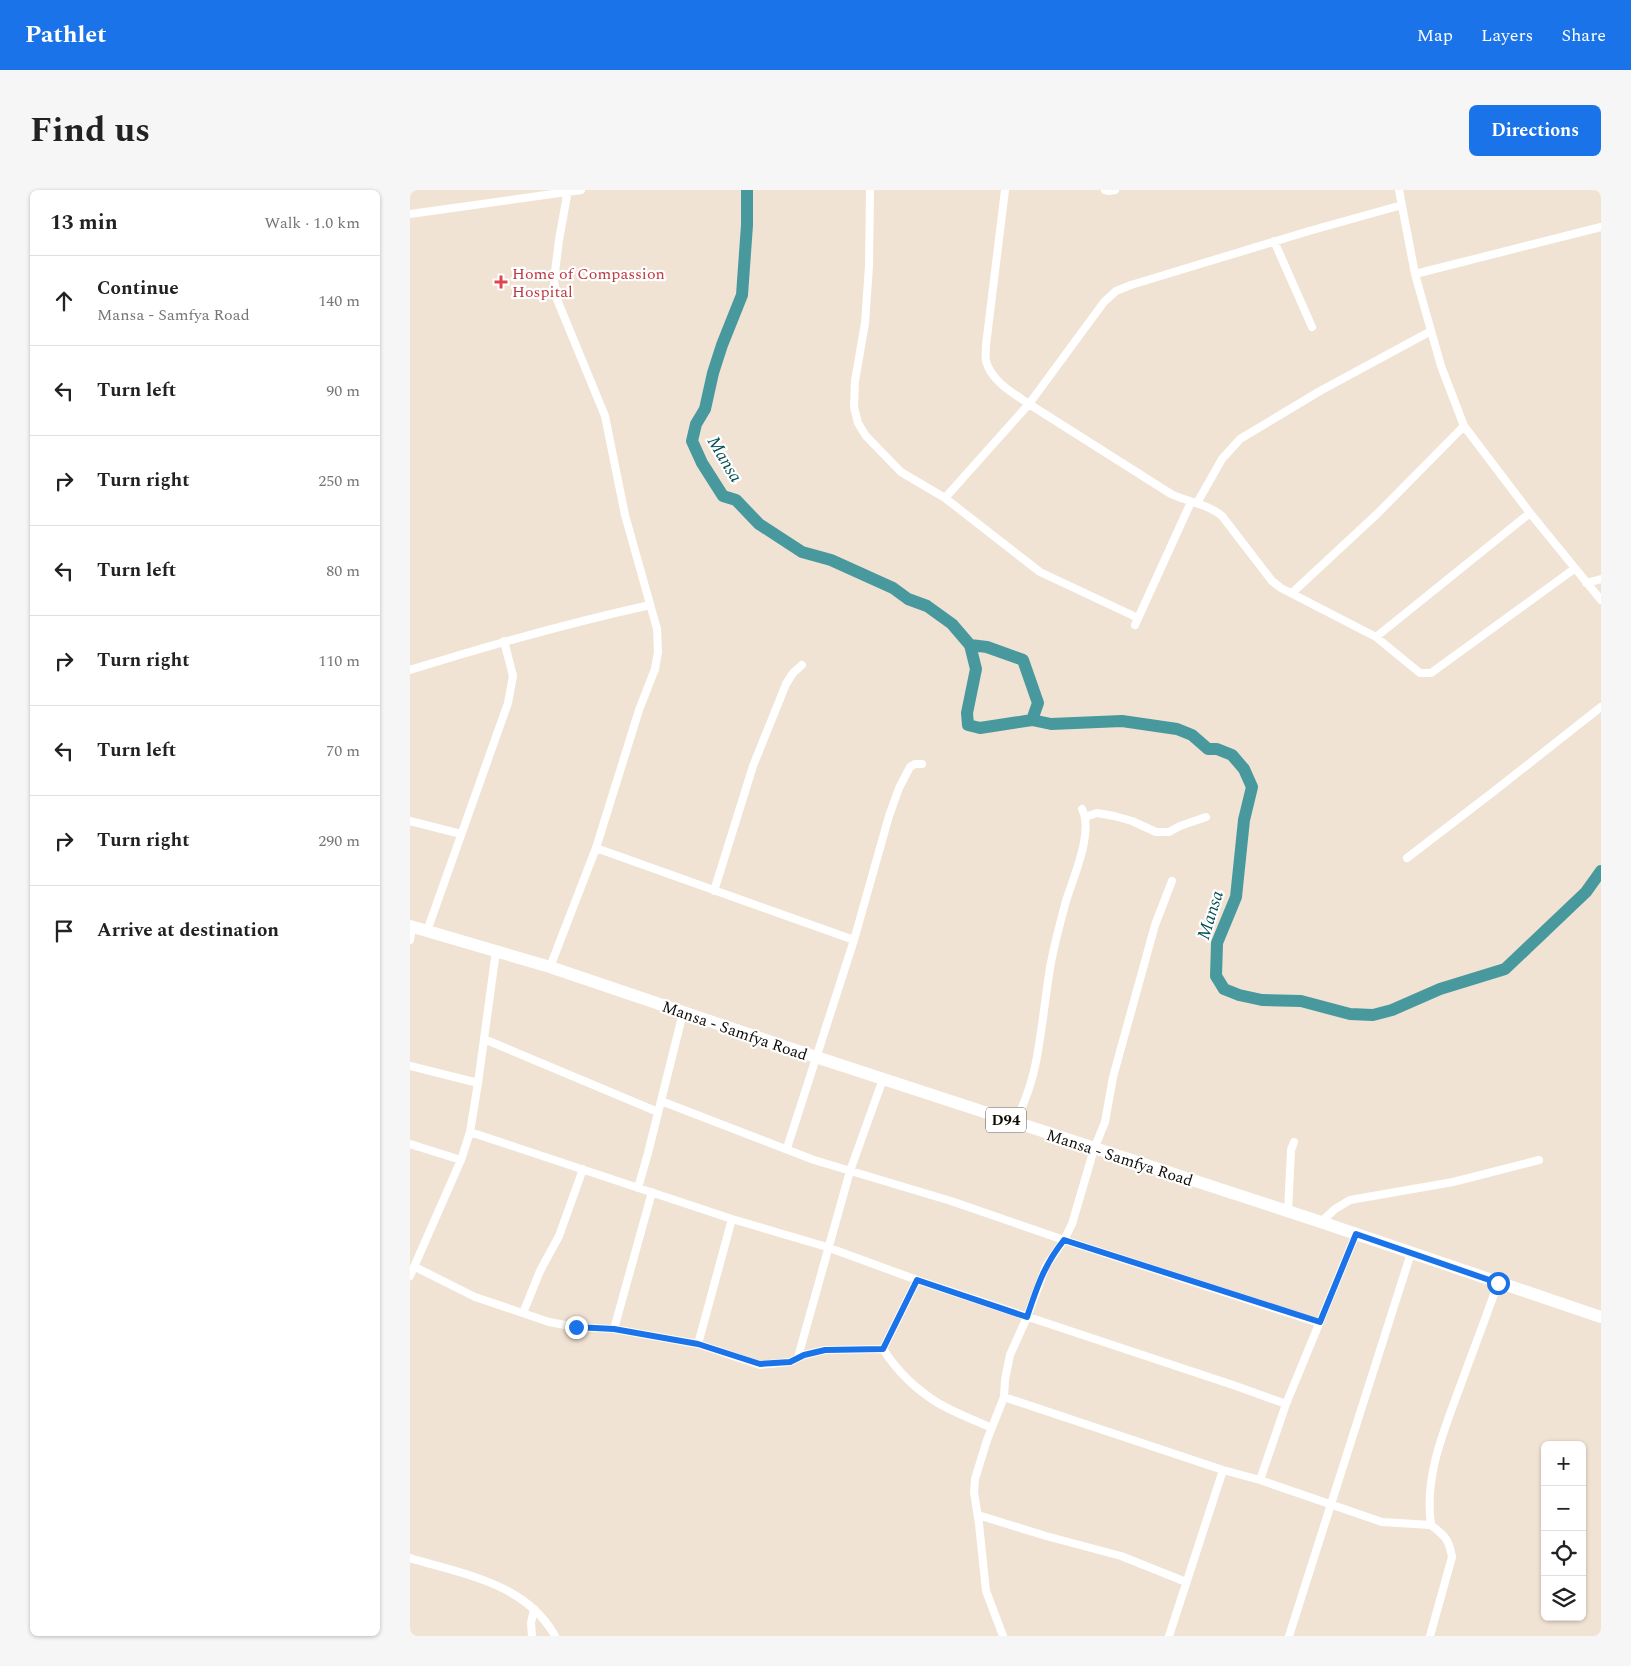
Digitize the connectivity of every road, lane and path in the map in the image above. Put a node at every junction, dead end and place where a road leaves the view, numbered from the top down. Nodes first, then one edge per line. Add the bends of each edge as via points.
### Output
1 (581, 190) edge
2 (870, 190) edge
3 (1005, 190) edge
4 (1106, 190) edge
5 (1115, 190) edge
6 (1399, 190) edge
7 (569, 191) edge
8 (1402, 205) junction
9 (410, 214) edge
10 (1601, 227) edge
11 (1274, 242) junction
12 (1415, 274) junction
13 (1312, 327) dead end
14 (1431, 331) junction
15 (1029, 404) junction
16 (1464, 426) junction
17 (945, 498) junction
18 (1194, 503) junction
19 (1530, 513) junction
20 (1574, 569) junction
21 (1601, 579) edge
22 (1586, 583) junction
23 (1292, 593) junction
24 (1601, 600) edge
25 (650, 605) junction
26 (1376, 637) junction
27 (504, 641) junction
28 (802, 665) dead end
29 (410, 670) edge
30 (1601, 707) edge
31 (922, 764) dead end
32 (1206, 818) dead end
33 (410, 821) edge
34 (461, 834) junction
35 (596, 848) junction
36 (1406, 858) dead end
37 (1172, 881) dead end
38 (714, 891) junction
39 (411, 927) edge
40 (427, 931) junction
41 (410, 940) edge
42 (854, 940) junction
43 (496, 951) junction
44 (550, 967) junction
45 (683, 1013) junction
46 (484, 1039) junction
47 (816, 1058) junction
48 (410, 1066) edge
49 (883, 1079) junction
50 (478, 1083) junction
51 (661, 1101) junction
52 (658, 1112) junction
53 (1015, 1123) junction
54 (470, 1132) junction
55 (1294, 1142) dead end
56 (410, 1144) edge
57 (787, 1148) junction
58 (1094, 1149) junction
59 (461, 1160) junction
60 (1539, 1160) dead end
61 (583, 1169) junction
62 (850, 1171) junction
63 (638, 1188) junction
64 (652, 1192) junction
65 (1288, 1212) junction
66 (732, 1219) junction
67 (1321, 1222) junction
68 (1356, 1234) junction
69 (1064, 1240) junction
70 (828, 1248) junction
71 (1411, 1253) junction
72 (415, 1267) junction
73 (410, 1276) edge
74 (917, 1280) junction
75 (1498, 1283) junction
76 (524, 1313) junction
77 (1027, 1317) junction
78 (1601, 1317) edge
79 (1320, 1322) junction
80 (614, 1329) junction
81 (698, 1344) junction
82 (883, 1349) junction
83 (798, 1357) junction
84 (1004, 1397) junction
85 (1286, 1404) junction
86 (992, 1428) junction
87 (1223, 1470) junction
88 (1260, 1480) junction
89 (1330, 1504) junction
90 (978, 1515) junction
91 (1431, 1525) junction
92 (410, 1558) edge
93 (1186, 1582) junction
94 (534, 1609) junction
95 (532, 1636) edge
96 (555, 1636) edge
97 (1003, 1636) edge
98 (1169, 1636) edge
99 (1289, 1636) edge
100 (1430, 1636) edge

1 - 7 street
2 - 17 street via 865,323 854,407 866,436 901,472
3 - 15 street via 986,360 991,374
4 - 5 street
6 - 8 street
7 - 9 street
7 - 25 street via 558,240 554,280 556,297 605,416 625,515
8 - 11 street
8 - 12 street
10 - 12 street
11 - 13 street
11 - 15 street via 1116,291 1104,302
12 - 14 street
14 - 16 street
14 - 18 street via 1240,438 1222,459
15 - 17 street
15 - 18 street via 1171,494
16 - 19 street
16 - 23 street via 1377,514
17 - 18 street via 1040,572 1137,622
18 - 23 street via 1209,507 1222,516 1272,581
19 - 20 street
19 - 26 street
20 - 22 street
20 - 26 street via 1431,673 1420,673
21 - 22 street
22 - 24 street
23 - 26 street
25 - 27 street
25 - 35 street via 657,629 655,669
27 - 29 street
27 - 34 street via 511,665 512,686
28 - 38 street via 786,684 756,757
30 - 36 street
31 - 42 street via 910,767 900,788
32 - 53 street via 1169,832 1156,832 1114,816 1083,813 1081,856 1050,967 1036,1064
33 - 34 street
34 - 40 street
35 - 38 street
35 - 44 street
37 - 58 street via 1155,925 1113,1077 1105,1122
38 - 42 street
39 - 40 main road, Mansa - Samfya Road / D94
39 - 41 street
40 - 43 main road, Mansa - Samfya Road / D94
42 - 47 street
43 - 44 main road, Mansa - Samfya Road / D94
43 - 46 street
44 - 45 main road, Mansa - Samfya Road / D94
45 - 47 main road, Mansa - Samfya Road / D94
45 - 51 street
46 - 50 street
46 - 52 street
47 - 49 main road, Mansa - Samfya Road / D94
47 - 57 street
48 - 50 street
49 - 53 main road, Mansa - Samfya Road / D94
49 - 62 street
50 - 54 street
51 - 52 street
51 - 57 street
52 - 63 street
53 - 58 main road, Mansa - Samfya Road / D94
54 - 59 street
54 - 61 street
55 - 65 street
56 - 59 street
57 - 62 street
58 - 65 main road, Mansa - Samfya Road / D94
58 - 69 street via 1072,1224
59 - 72 street
60 - 67 street via 1453,1182 1350,1200
61 - 63 street
61 - 76 street via 559,1236 540,1271
62 - 69 street
62 - 70 street
63 - 64 street
64 - 66 street
64 - 80 street
65 - 67 main road, Mansa - Samfya Road / D94
66 - 70 street
66 - 81 street
67 - 68 main road, Mansa - Samfya Road / D94
68 - 71 main road, Mansa - Samfya Road / D94
68 - 79 street
69 - 77 street via 1038,1282
69 - 79 street
70 - 74 street
70 - 83 street
71 - 75 main road, Mansa - Samfya Road / D94
71 - 89 street
72 - 73 street
72 - 76 street via 475,1297
74 - 77 street
74 - 82 street
75 - 78 main road, Mansa - Samfya Road / D94
75 - 91 street via 1441,1439 1432,1472
76 - 80 street via 576,1327
77 - 84 street via 1010,1355
77 - 85 street
79 - 85 street
80 - 81 street
81 - 83 street via 760,1364 790,1362
82 - 83 street via 825,1350
82 - 86 street via 920,1390 939,1404
84 - 86 street
84 - 87 street
85 - 88 street
86 - 90 street via 975,1479
87 - 88 street
87 - 93 street
88 - 89 street
89 - 91 street via 1382,1522
89 - 99 street
90 - 93 street via 1121,1556
90 - 97 street via 986,1591
91 - 100 street via 1445,1536 1452,1557
92 - 94 street via 500,1586
93 - 98 street
94 - 95 street
94 - 96 street

